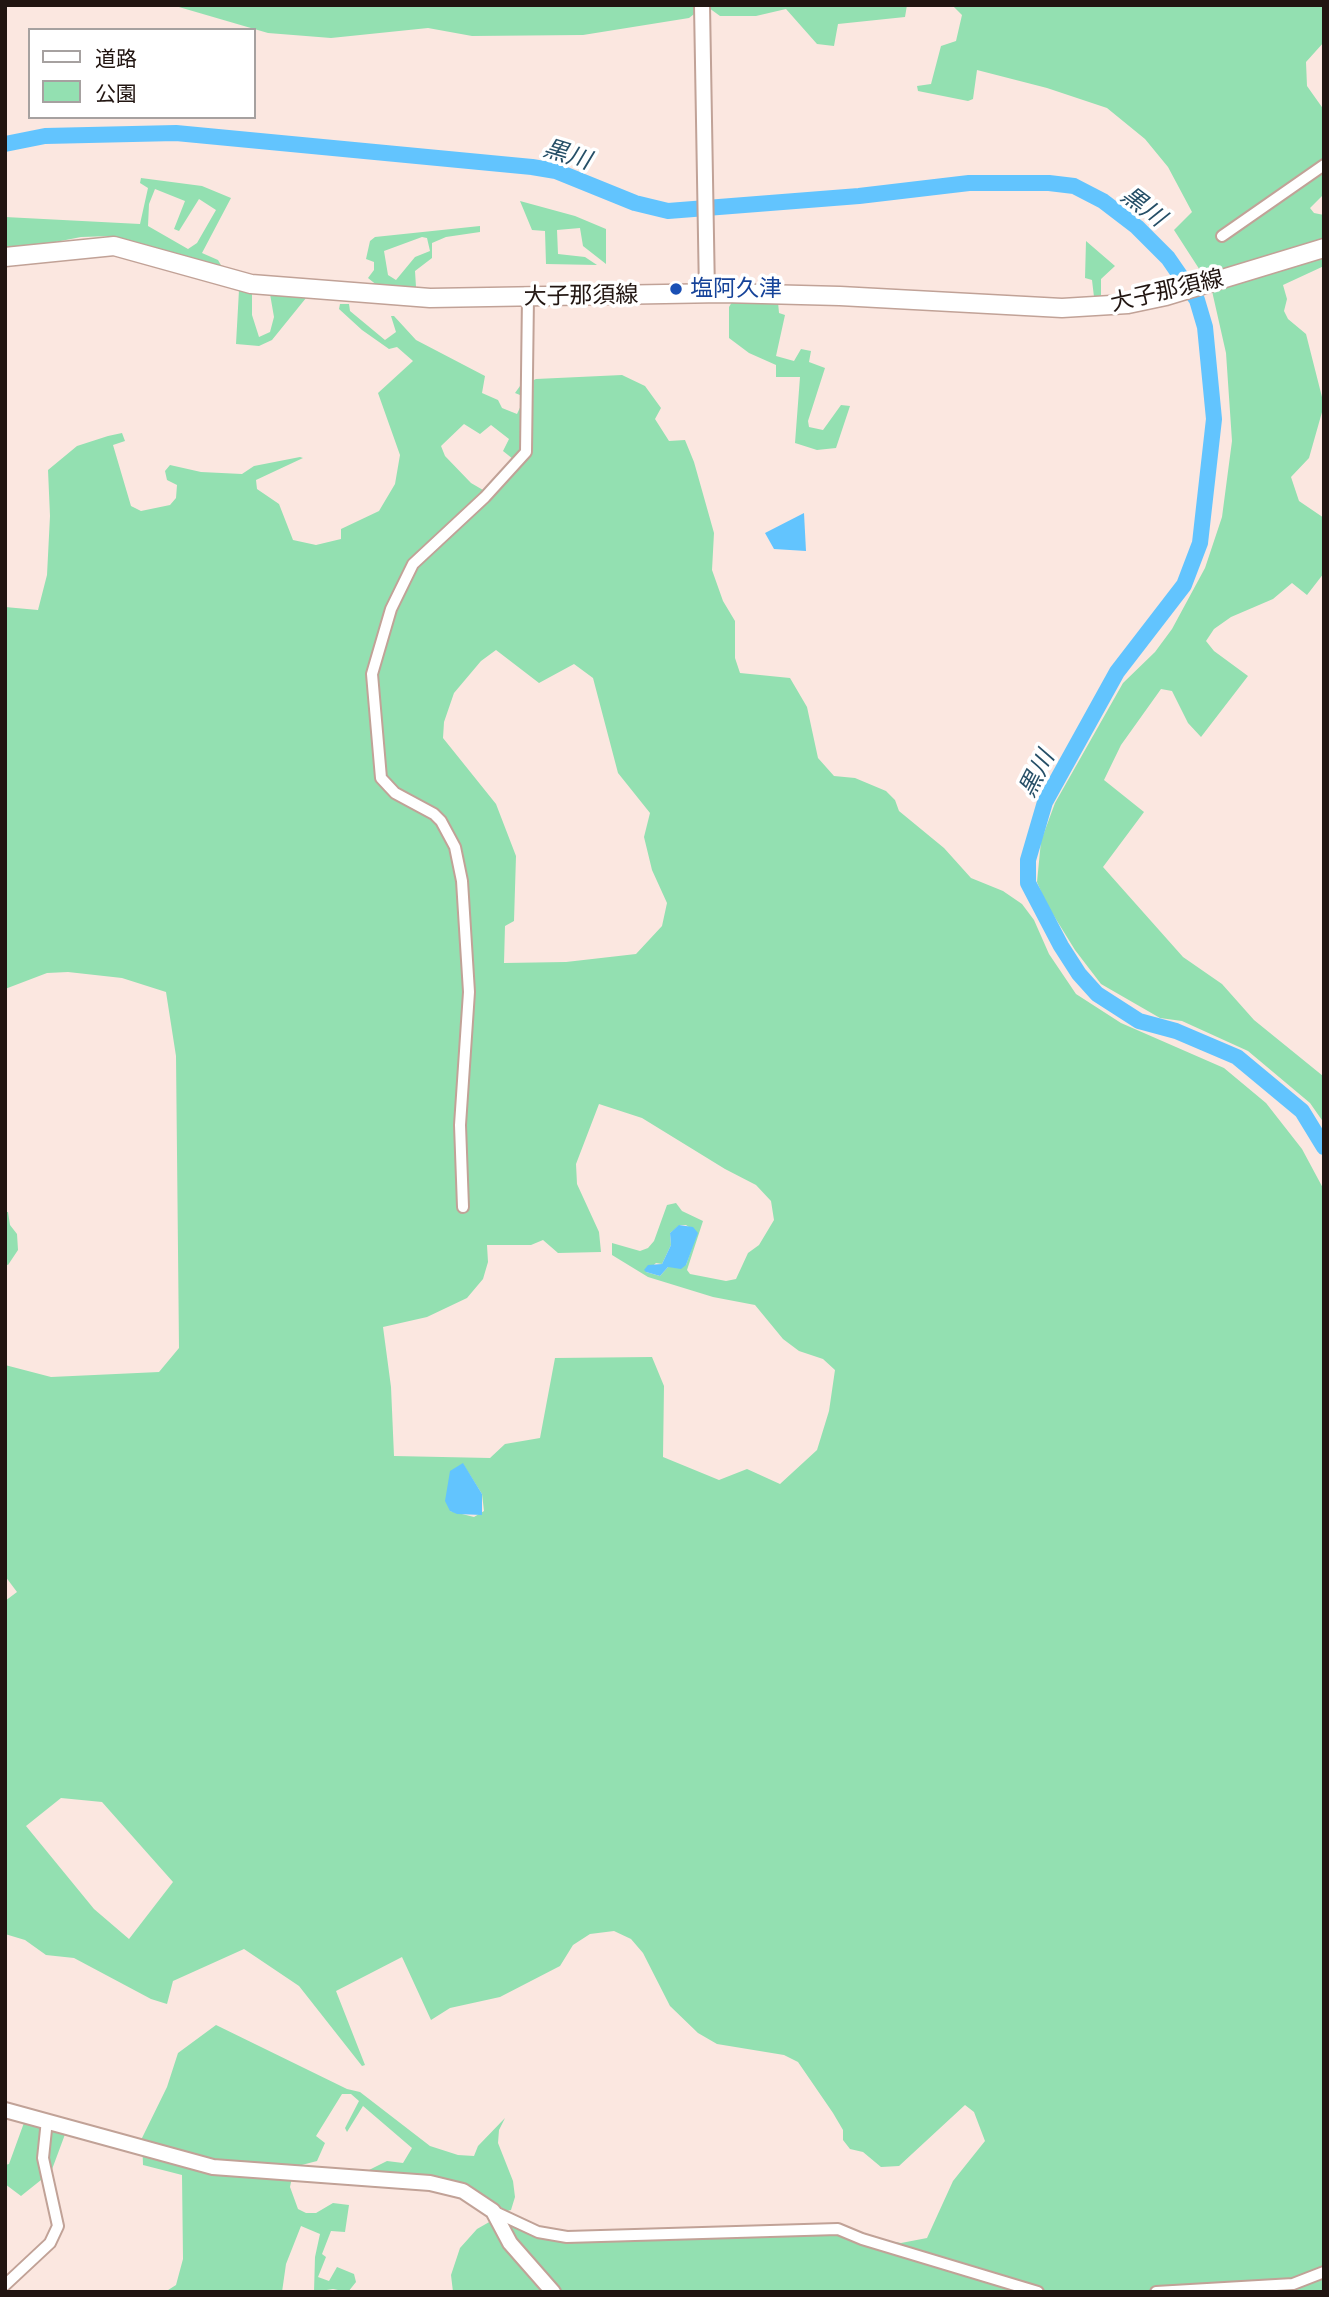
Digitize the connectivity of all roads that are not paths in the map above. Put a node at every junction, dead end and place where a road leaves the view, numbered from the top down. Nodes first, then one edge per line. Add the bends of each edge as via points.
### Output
1 (702, 5) edge
2 (1324, 165) edge
3 (1222, 236) dead end
4 (1324, 248) edge
5 (5, 257) edge
6 (707, 294) junction
7 (528, 297) junction
8 (463, 1207) dead end
9 (5, 2110) edge
10 (47, 2120) junction
11 (493, 2211) junction
12 (1324, 2272) edge
13 (5, 2285) edge
14 (554, 2292) edge
15 (1038, 2292) edge
16 (1156, 2292) edge

1 - 6 street
2 - 3 street
4 - 6 main road, 大子那須線 via 1149,300 1062,308
5 - 7 main road, 大子那須線 via 114,246 251,284 430,298
6 - 7 main road, 大子那須線
7 - 8 street via 526,452 413,564 391,609 372,674 381,778 395,793 441,821 455,847 462,881 469,992 461,1100
9 - 10 street
10 - 11 street via 213,2167 450,2187
10 - 13 street via 43,2158 57,2219 56,2234
11 - 14 street via 510,2243
11 - 15 street via 538,2232 560,2236 838,2229
12 - 16 street via 1293,2284

